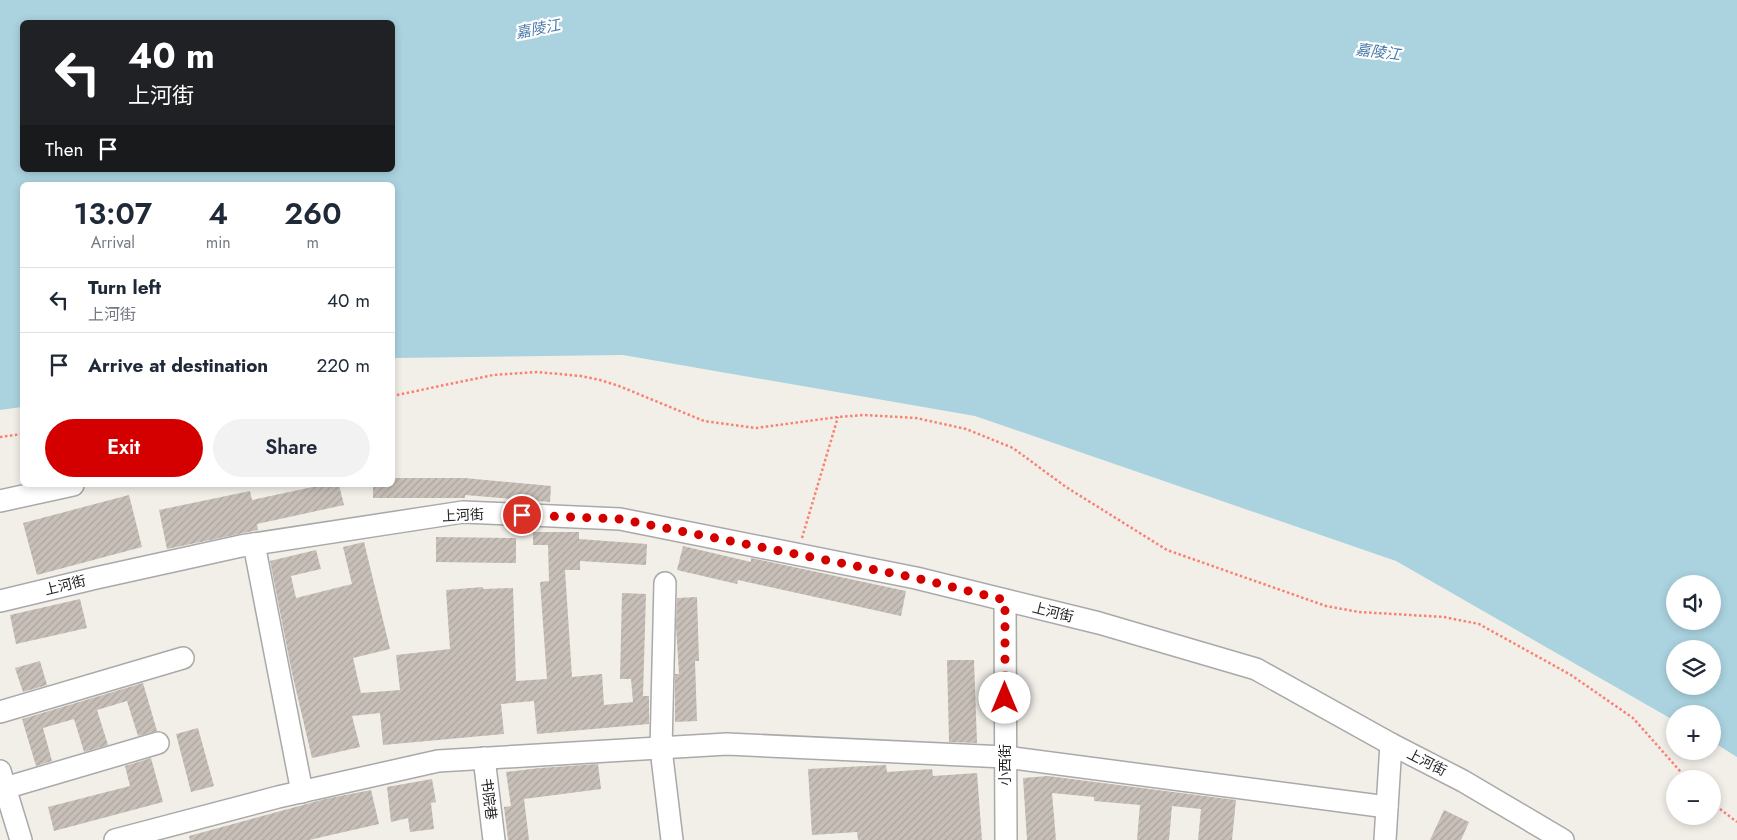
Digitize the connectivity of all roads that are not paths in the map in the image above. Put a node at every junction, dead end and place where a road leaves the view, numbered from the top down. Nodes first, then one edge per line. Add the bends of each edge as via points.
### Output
1 (64, 487) edge
2 (0, 501) edge
3 (254, 544) junction
4 (665, 583) dead end
5 (1005, 600) junction
6 (0, 601) edge
7 (183, 658) dead end
8 (0, 712) edge
9 (158, 743) dead end
10 (1391, 744) junction
11 (661, 748) junction
12 (1005, 757) junction
13 (484, 758) junction
14 (3, 779) edge
15 (302, 792) junction
16 (1387, 807) junction
17 (21, 840) edge
18 (115, 840) edge
19 (494, 840) edge
20 (672, 840) edge
21 (1006, 840) edge
22 (1385, 840) edge
23 (1563, 840) edge

1 - 2 street
3 - 5 street, 上河街 via 463,512 620,519 916,578
3 - 6 street, 上河街
3 - 15 street
4 - 11 street
5 - 10 street, 上河街 via 1099,623 1256,670
5 - 12 street, 小西街
7 - 8 street
9 - 14 street
10 - 16 street
10 - 23 street, 上河街 via 1463,781
11 - 12 street via 727,744
11 - 13 street
11 - 20 street
12 - 16 street
12 - 21 street, 小西街
13 - 15 street via 438,761
13 - 19 street, 书院巷
14 - 17 street
15 - 18 street
16 - 22 street

